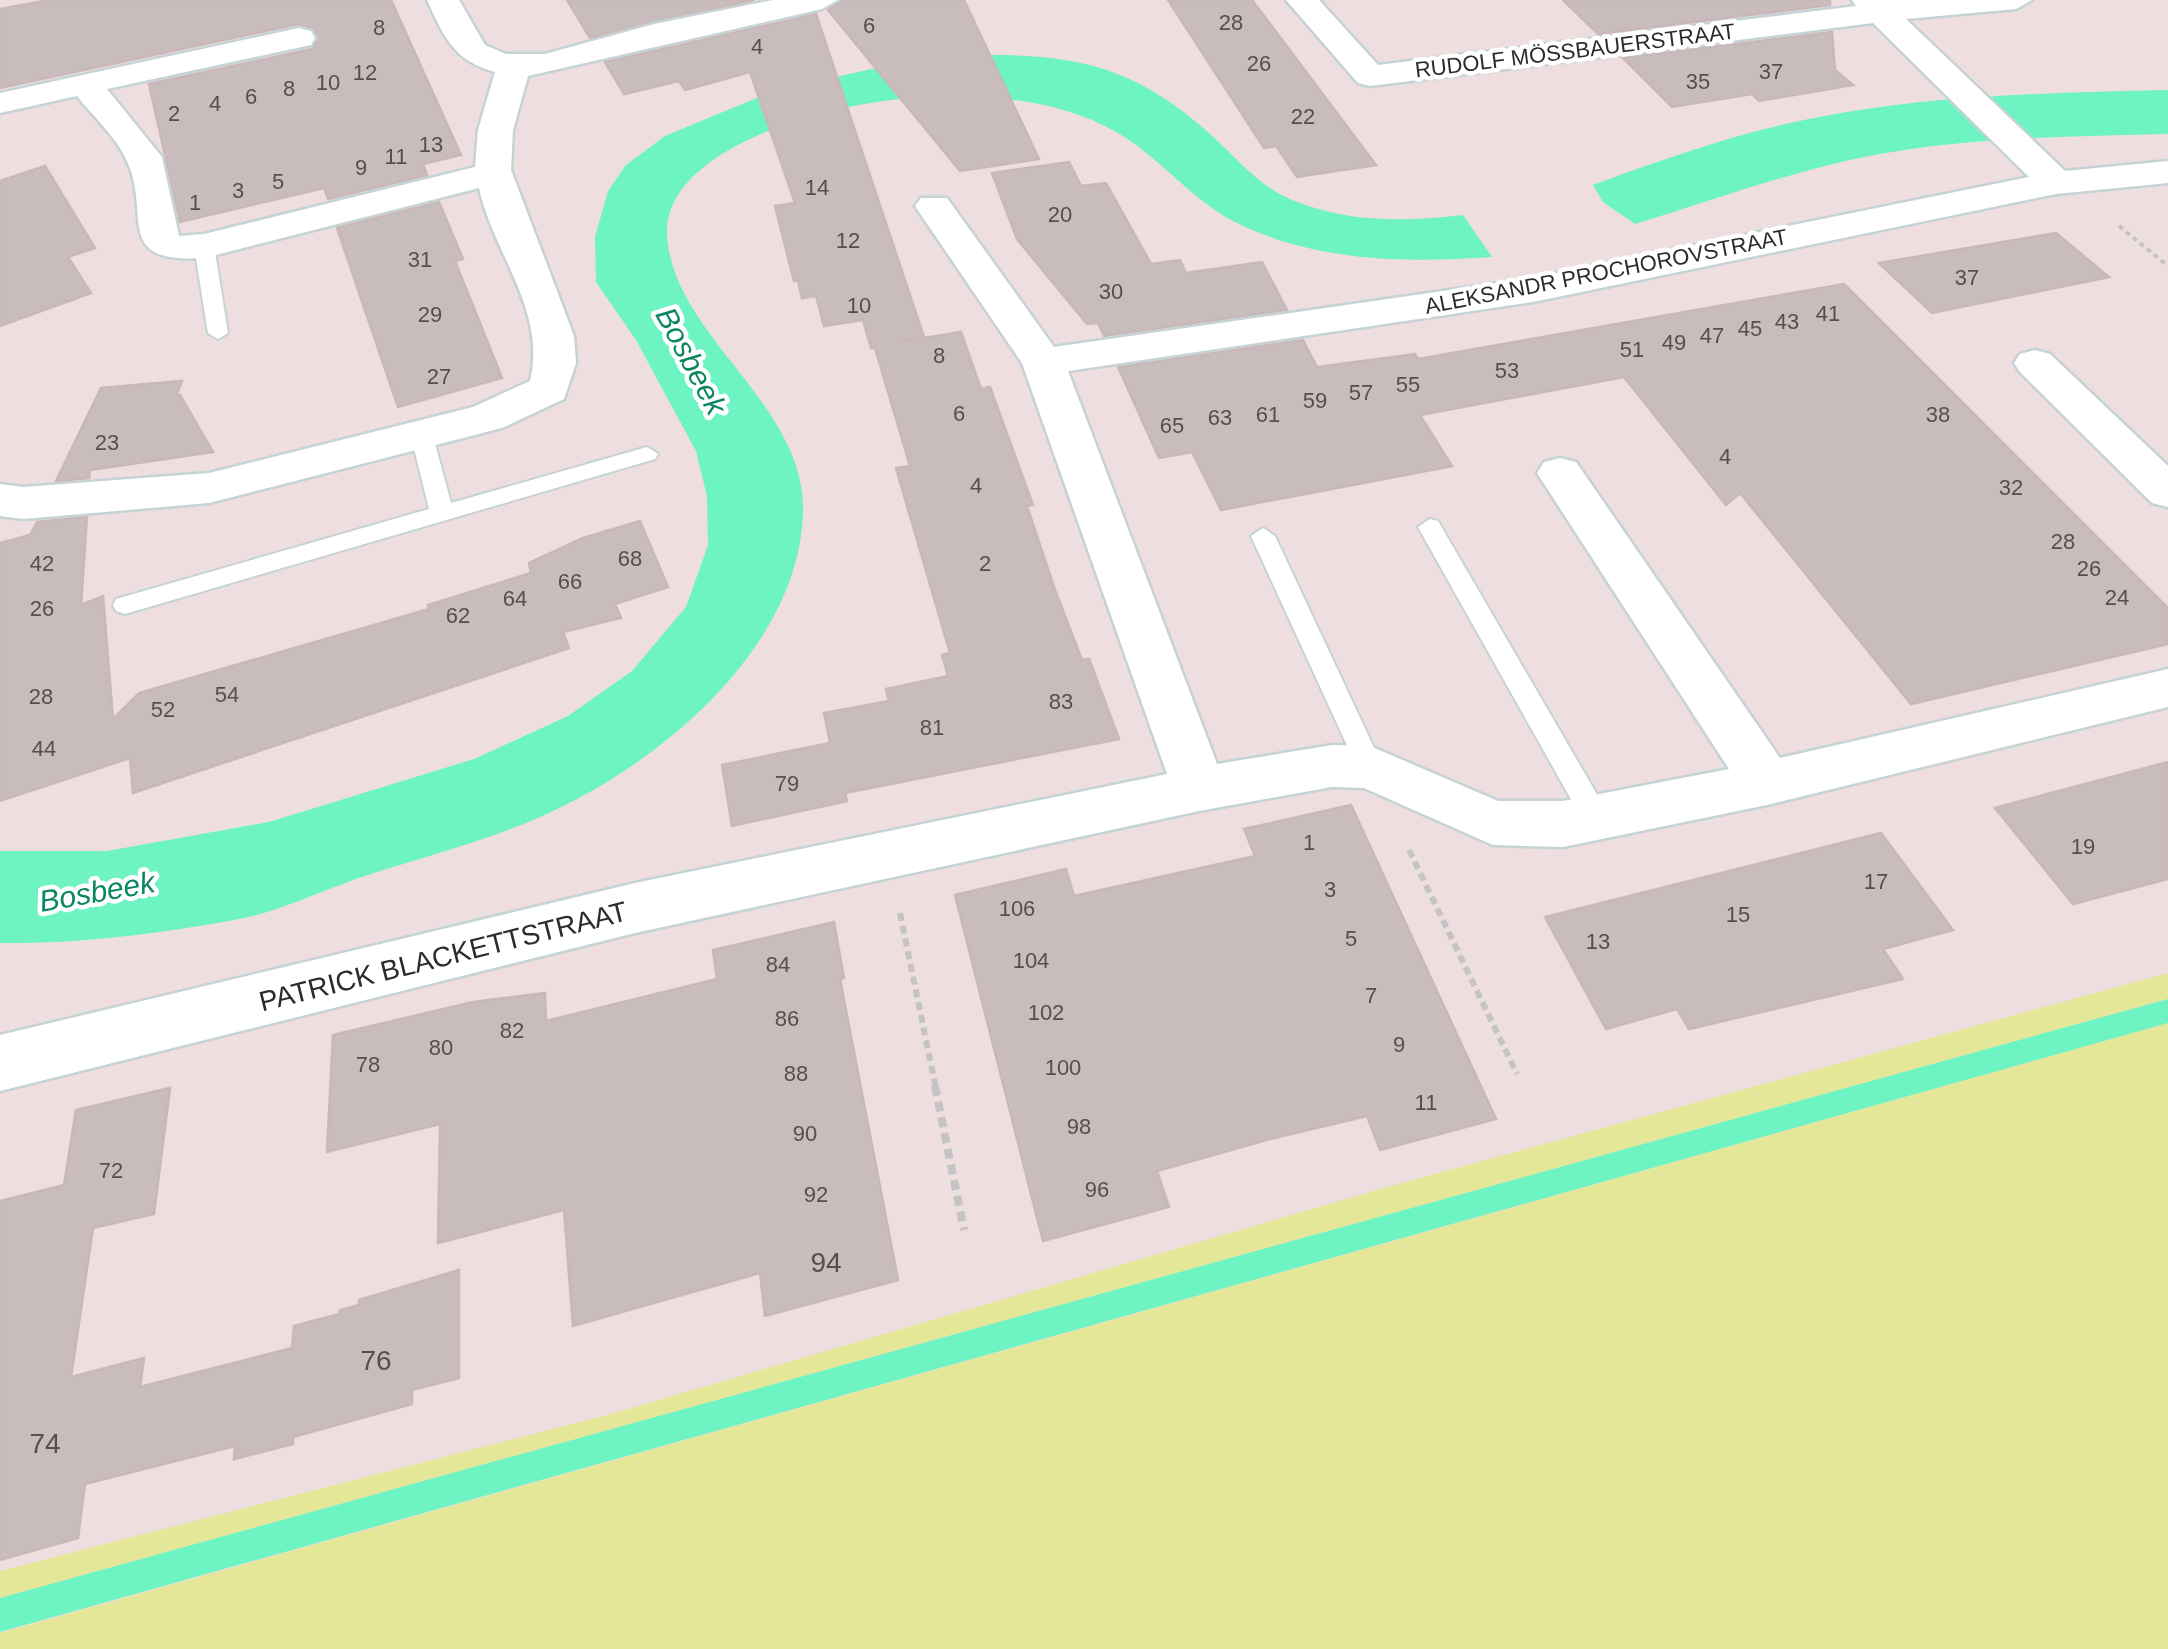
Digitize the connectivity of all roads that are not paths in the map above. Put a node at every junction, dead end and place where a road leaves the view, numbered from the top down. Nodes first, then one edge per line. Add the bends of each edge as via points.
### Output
1 (443, 0) edge
2 (822, 0) edge
3 (1302, 0) edge
4 (2016, 0) edge
5 (1875, 6) edge
6 (299, 38) dead end
7 (514, 65) junction
8 (85, 84) junction
9 (0, 103) edge
10 (2168, 172) edge
11 (493, 173) junction
12 (2056, 182) junction
13 (934, 206) dead end
14 (204, 246) junction
15 (218, 333) dead end
16 (1043, 362) junction
17 (2035, 364) dead end
18 (422, 436) junction
19 (648, 454) dead end
20 (1560, 472) dead end
21 (2168, 492) edge
22 (0, 500) edge
23 (442, 513) junction
24 (1430, 527) dead end
25 (1264, 536) dead end
26 (124, 605) dead end
27 (2168, 688) edge
28 (1370, 767) junction
29 (1767, 783) junction
30 (1199, 789) junction
31 (1596, 818) junction
32 (0, 1063) edge

1 - 7 street via 462,42 481,57
2 - 7 street via 650,35 562,61
3 - 5 street, RUDOLF MÖSSBAUERSTRAAT via 1370,76
4 - 5 street
5 - 12 street
6 - 8 street
7 - 11 street via 492,141
8 - 9 street
8 - 14 street via 144,157 160,242
10 - 12 street, ALEKSANDR PROCHOROVSTRAAT
11 - 14 street
11 - 18 street via 550,328 556,373 549,389 530,401
12 - 16 street, ALEKSANDR PROCHOROVSTRAAT via 1533,290
13 - 16 street
14 - 15 lane
16 - 30 street
17 - 21 street
18 - 22 street via 210,488
18 - 23 lane
19 - 23 lane
20 - 29 street
23 - 26 lane
24 - 31 lane
25 - 28 lane
27 - 29 street
28 - 30 street, PATRICK BLACKETTSTRAAT via 1332,766
28 - 31 street via 1493,823
29 - 31 street
30 - 32 street, PATRICK BLACKETTSTRAAT via 634,908

